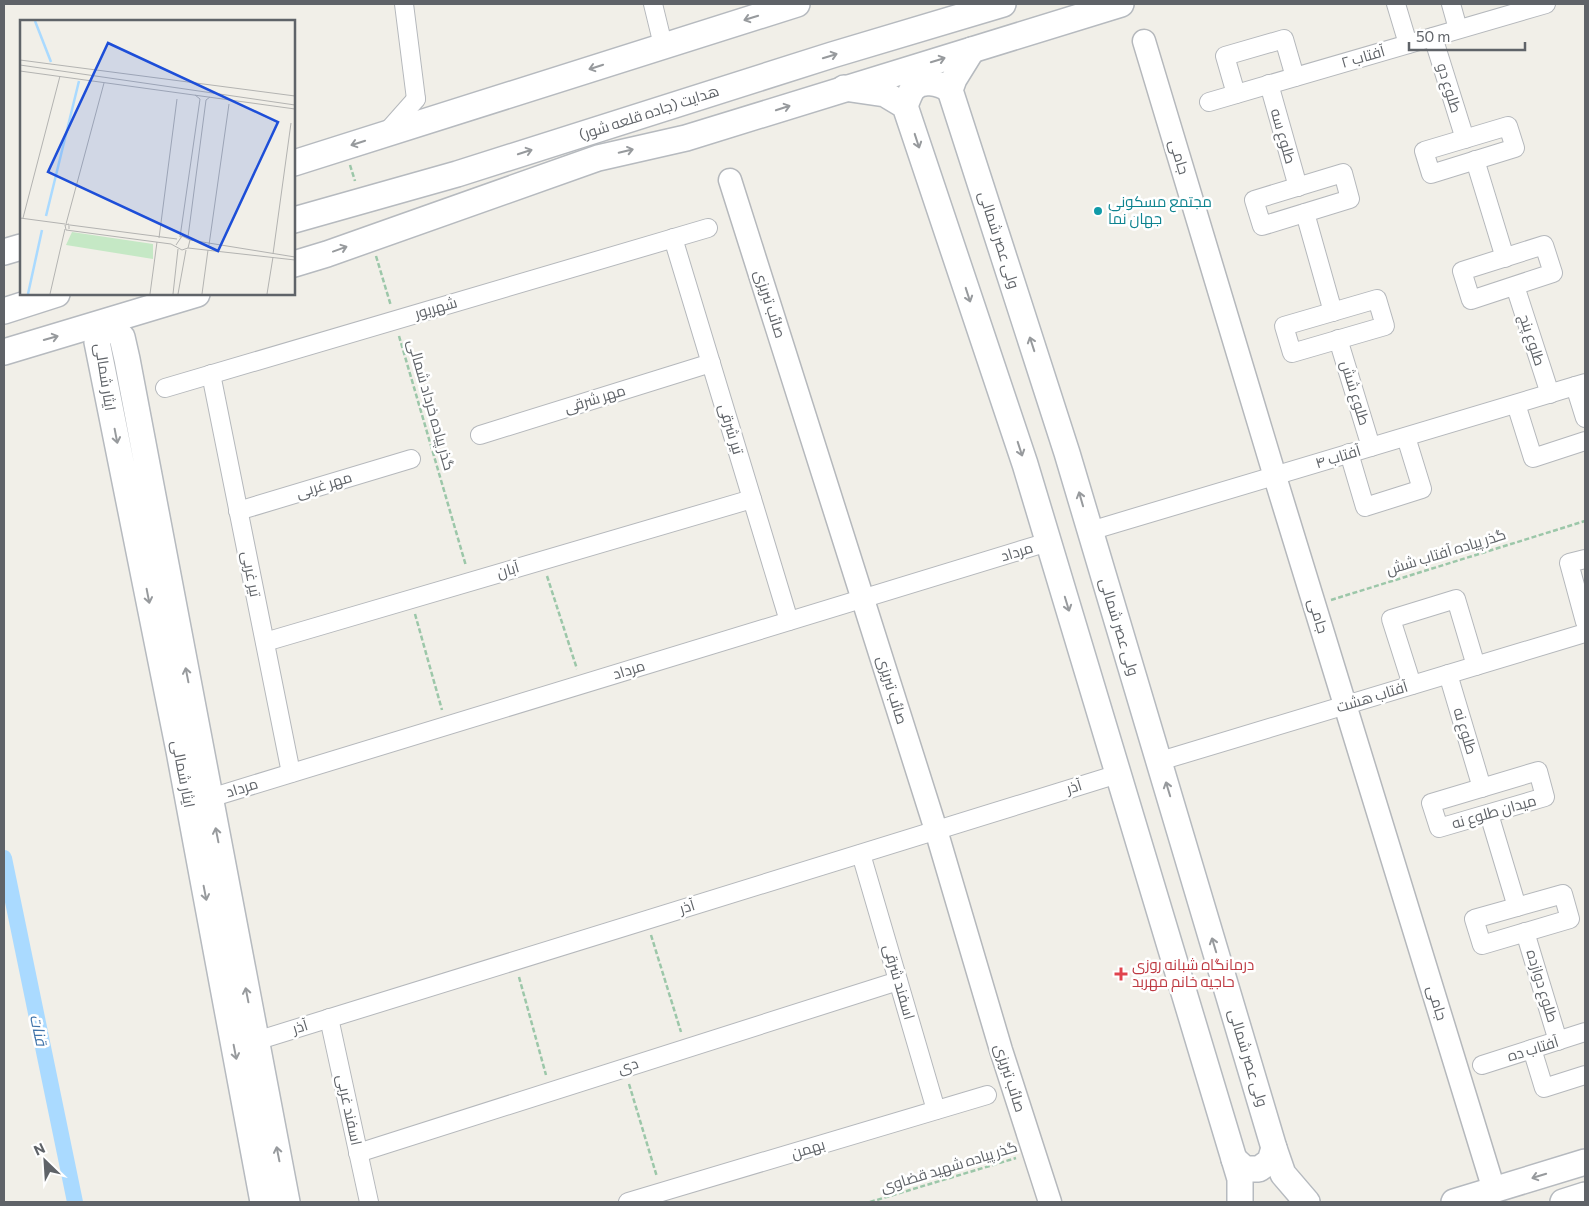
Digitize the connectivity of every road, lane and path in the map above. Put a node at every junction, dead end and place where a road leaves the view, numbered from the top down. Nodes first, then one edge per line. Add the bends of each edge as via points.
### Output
1 (404, 4) edge
2 (653, 4) edge
3 (797, 4) edge
4 (1003, 4) edge
5 (1121, 4) edge
6 (1396, 4) edge
7 (1451, 4) edge
8 (1546, 4) edge
9 (1458, 29) junction
10 (1433, 37) junction
11 (1144, 41) dead end
12 (1408, 44) junction
13 (663, 45) junction
14 (972, 50) junction
15 (1295, 77) junction
16 (1269, 84) junction
17 (844, 88) junction
18 (950, 90) junction
19 (1236, 94) junction
20 (416, 99) junction
21 (1209, 102) dead end
22 (905, 106) junction
23 (448, 115) junction
24 (385, 134) junction
25 (1465, 139) junction
26 (345, 148) junction
27 (598, 158) junction
28 (1474, 160) junction
29 (295, 163) edge
30 (730, 180) dead end
31 (1298, 187) junction
32 (360, 201) junction
33 (333, 208) junction
34 (1306, 212) junction
35 (295, 220) edge
36 (708, 228) dead end
37 (371, 238) junction
38 (673, 238) junction
39 (20, 247) edge
40 (4, 252) edge
41 (1505, 258) junction
42 (295, 264) edge
43 (1515, 286) junction
44 (54, 295) edge
45 (194, 295) edge
46 (4, 311) edge
47 (1333, 312) junction
48 (395, 320) junction
49 (106, 322) junction
50 (1338, 340) junction
51 (4, 352) edge
52 (711, 363) junction
53 (210, 374) junction
54 (1580, 385) edge
55 (165, 388) dead end
56 (1550, 394) junction
57 (1516, 404) junction
58 (1585, 418) edge
59 (480, 435) dead end
60 (1406, 437) junction
61 (1585, 441) edge
62 (1371, 447) junction
63 (1349, 453) junction
64 (411, 459) dead end
65 (1275, 476) junction
66 (752, 499) junction
67 (238, 511) junction
68 (1585, 521) edge
69 (1090, 530) junction
70 (1048, 542) junction
71 (1585, 559) edge
72 (542, 560) junction
73 (470, 582) junction
74 (863, 598) junction
75 (410, 599) junction
76 (1314, 605) junction
77 (789, 621) junction
78 (1585, 622) edge
79 (1585, 633) edge
80 (265, 642) junction
81 (1476, 666) junction
82 (1448, 674) junction
83 (582, 684) junction
84 (1412, 685) junction
85 (1345, 705) junction
86 (446, 726) junction
87 (1160, 762) junction
88 (291, 773) junction
89 (1118, 774) junction
90 (1482, 788) junction
91 (210, 798) junction
92 (1489, 814) junction
93 (936, 830) junction
94 (860, 854) junction
95 (1517, 907) junction
96 (221, 916) junction
97 (647, 920) junction
98 (1525, 932) junction
99 (514, 961) junction
100 (898, 980) junction
101 (329, 1018) junction
102 (1585, 1032) edge
103 (256, 1041) junction
104 (1558, 1041) junction
105 (686, 1048) junction
106 (1532, 1049) junction
107 (1482, 1065) dead end
108 (625, 1068) junction
109 (1585, 1075) edge
110 (551, 1091) junction
111 (987, 1095) dead end
112 (936, 1110) junction
113 (1274, 1148) junction
114 (358, 1153) junction
115 (1034, 1153) junction
116 (1234, 1159) junction
117 (1585, 1162) edge
118 (1494, 1190) junction
119 (661, 1192) junction
120 (1585, 1195) edge
121 (263, 1202) edge
122 (287, 1202) edge
123 (370, 1202) edge
124 (628, 1202) edge
125 (870, 1202) edge
126 (1050, 1202) edge
127 (1240, 1202) edge
128 (1307, 1202) edge
129 (1454, 1202) edge
130 (1563, 1202) edge

1 - 20 street
2 - 13 street
3 -> 13 main road
32 -> 4 main road, هدایت (جاده قلعه شور) via 457,174
5 - 14 main road
6 - 12 street
7 - 9 street
8 - 9 street, آفتاب ۲
9 - 10 street, آفتاب ۲
10 - 12 street, آفتاب ۲
10 - 25 street, طلوع دو
11 - 65 street, جامی
12 - 15 street, آفتاب ۲
13 -> 23 main road
17 -> 14 main road
14 - 18 main road
15 - 16 street, آفتاب ۲
15 - 19 street via 1284,39 1225,56
16 - 19 street, آفتاب ۲
16 - 31 street, طلوع سه
17 - 22 main road via 885,94
27 -> 17 main road via 686,138
18 - 22 main road via 942,84 925,82 913,88
69 -> 18 main road, ولی عصر شمالی
19 - 21 street, آفتاب ۲
20 - 23 street
20 - 24 street
22 -> 70 main road
23 - 24 main road
24 -> 26 main road
25 - 28 street via 1508,126 1515,148
25 - 28 street via 1424,151 1431,174
26 - 29 main road
26 - 32 path
27 - 33 main road
27 - 37 main road
28 - 41 street
30 - 74 street, صائب تبریزی
31 - 34 street via 1254,200 1262,226
31 - 34 street via 1342,173 1350,199
32 - 33 main road, هدایت (جاده قلعه شور)
33 - 35 main road, هدایت (جاده قلعه شور)
34 - 47 street
36 - 38 street, شهریور
42 -> 37 main road
37 - 48 path, گذر پیاده خرداد شمالی
38 - 48 street, شهریور
38 - 52 street, تیر شرقی
39 - 40 main road
41 - 43 street via 1544,245 1553,273
41 - 43 street via 1462,271 1471,300
43 - 56 street, طلوع پنج
44 - 46 main road
45 - 49 main road
47 - 50 street via 1377,299 1385,326
47 - 50 street via 1284,326 1292,352
48 - 53 street, شهریور
48 - 73 path, گذر پیاده خرداد شمالی
51 -> 49 main road
91 -> 49 main road, ایثار شمالی via 127,359 122,337
49 -> 96 main road, ایثار شمالی via 96,342 179,752
50 - 62 street, طلوع شش
52 - 59 street, مهر شرقی
52 - 66 street, تیر شرقی
53 - 55 street, شهریور
53 - 67 street, تیر غربی
54 - 56 street, آفتاب ۴
54 - 58 street
56 - 57 street, آفتاب ۴
57 - 60 street, آفتاب ۴
57 - 61 street via 1533,458
60 - 62 street, آفتاب ۴
60 - 63 street via 1422,490 1365,507
62 - 63 street, آفتاب ۴
63 - 65 street, آفتاب ۴
64 - 67 street, مهر غربی
65 - 69 street, آفتاب ۴
65 - 76 street, جامی
66 - 72 street, آبان
66 - 77 street, تیر شرقی
67 - 80 street, تیر غربی
68 - 76 path, گذر پیاده آفتاب شش
69 - 87 main road, ولی عصر شمالی
70 - 74 street, مرداد
70 -> 89 main road
71 - 78 street via 1568,563
72 - 73 street, آبان
72 - 83 path
73 - 75 street, آبان
74 - 77 street, مرداد
74 - 93 street, صائب تبریزی
75 - 80 street, آبان
75 - 86 path
76 - 85 street, جامی
77 - 83 street, مرداد
79 - 81 street, آفتاب هشت
80 - 88 street, تیر غربی
81 - 82 street, آفتاب هشت
81 - 84 street via 1456,599 1391,619
82 - 84 street, آفتاب هشت
82 - 90 street, طلوع نه
83 - 86 street, مرداد
84 - 85 street, آفتاب هشت
85 - 87 street, آفتاب هشت
85 - 118 street, جامی
86 - 88 street, مرداد
113 -> 87 main road, ولی عصر شمالی
88 - 91 street, مرداد
89 - 93 street, آذر
89 - 116 main road
90 - 92 street, میدان طلوع نه via 1431,803 1439,828
90 - 92 street, میدان طلوع نه via 1538,771 1545,797
96 -> 91 main road, ایثار شمالی
92 - 95 street
93 - 94 street, آذر
93 - 115 street, صائب تبریزی
94 - 97 street, آذر
94 - 100 street, اسفند شرقی
95 - 98 street via 1474,919 1482,945
95 - 98 street via 1562,894 1570,919
103 -> 96 main road, ایثار شمالی
96 -> 121 main road, ایثار شمالی
97 - 99 street, آذر
97 - 105 path
98 - 104 street, طلوع دوازده
99 - 101 street, آذر
99 - 110 path
100 - 105 street, دی
100 - 112 street, اسفند شرقی
101 - 103 street, آذر
101 - 114 street, اسفند غربی
102 - 104 street, آفتاب ده
122 -> 103 main road, ایثار شمالی
104 - 106 street, آفتاب ده
105 - 108 street, دی
106 - 107 street, آفتاب ده
106 - 109 street via 1544,1088
108 - 110 street, دی
108 - 119 path
110 - 114 street, دی
111 - 112 street, بهمن
112 - 119 street, بهمن
113 - 116 main road via 1270,1161 1259,1169 1245,1169
113 - 128 main road, ولی عصر شمالی via 1284,1174
114 - 123 street, اسفند غربی
115 - 125 path, گذر پیاده شهید قضاوی
115 - 126 street, صائب تبریزی
116 - 127 main road via 1240,1179
117 -> 118 main road
118 - 129 main road
119 - 124 street, بهمن
120 - 130 main road

